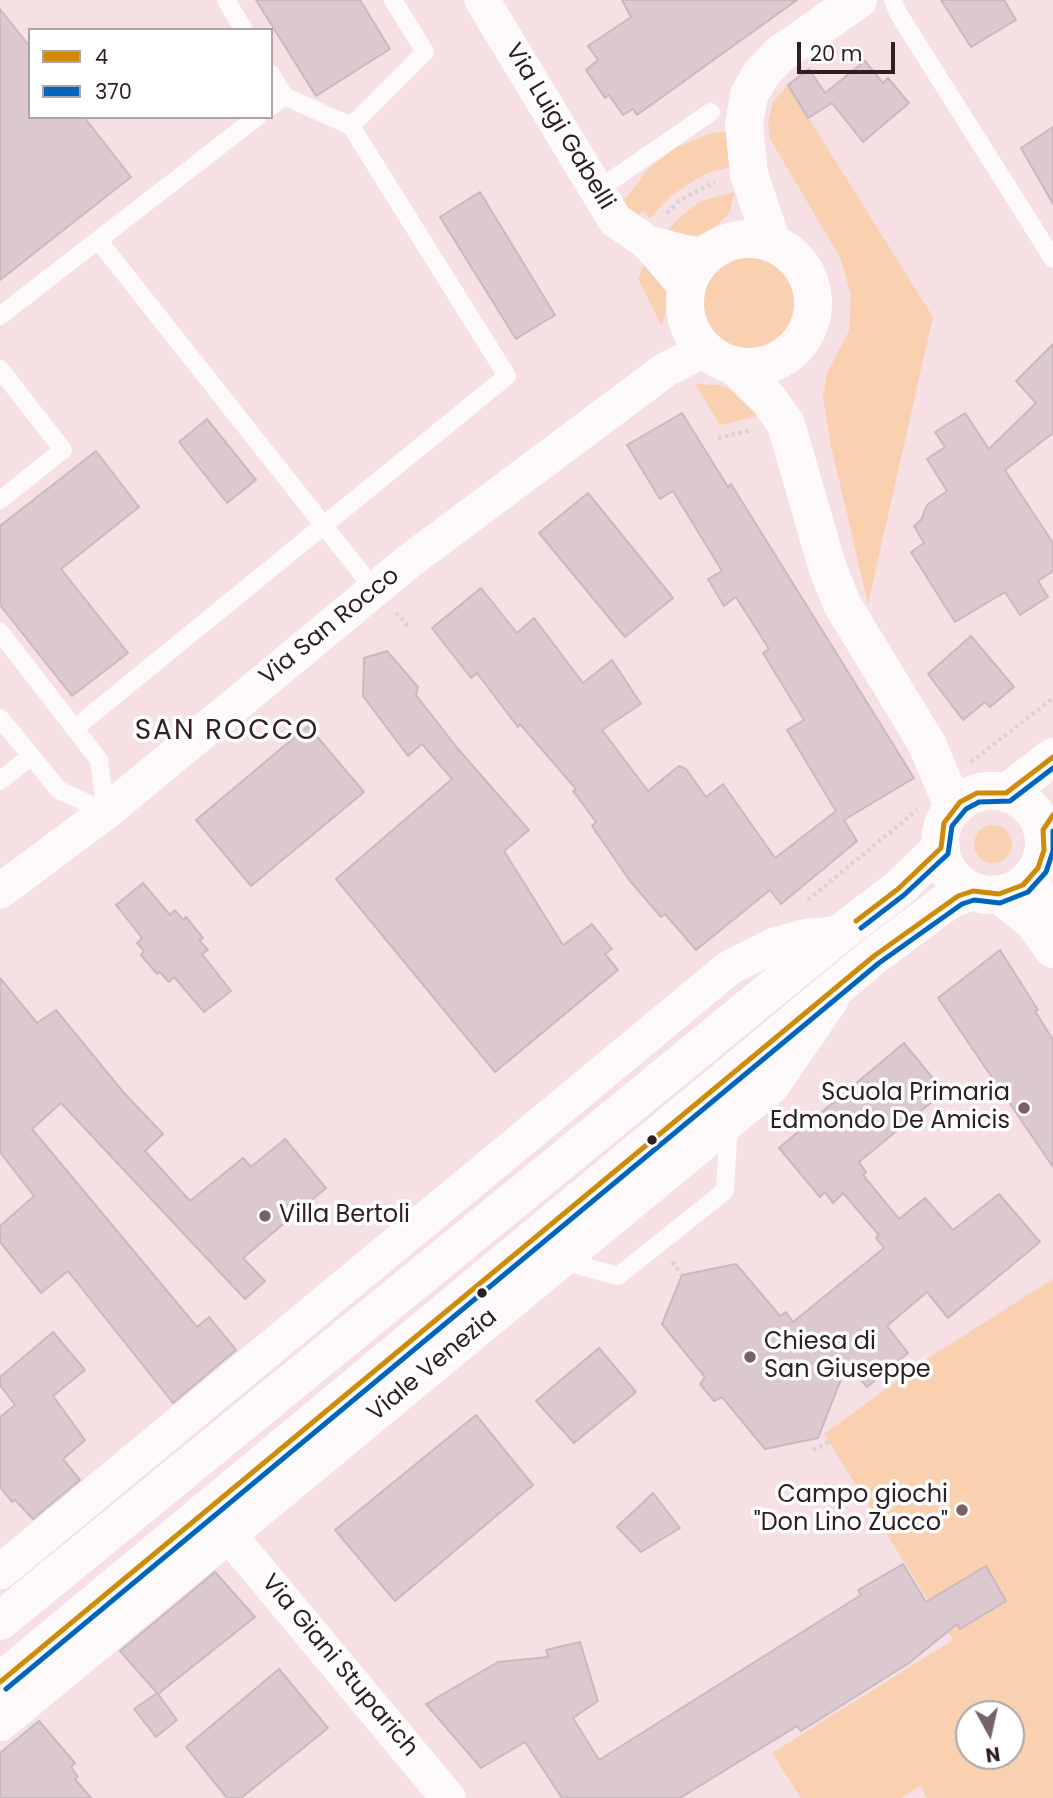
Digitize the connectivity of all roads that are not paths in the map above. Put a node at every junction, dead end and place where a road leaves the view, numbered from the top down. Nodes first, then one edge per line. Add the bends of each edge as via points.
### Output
1 (226, 0) edge
2 (393, 0) edge
3 (482, 0) edge
4 (858, 0) edge
5 (893, 0) edge
6 (243, 28) edge
7 (273, 82) edge
8 (278, 101) edge
9 (711, 112) dead end
10 (254, 119) edge
11 (351, 126) junction
12 (596, 191) junction
13 (97, 240) junction
14 (724, 257) junction
15 (1053, 258) edge
16 (0, 316) edge
17 (800, 343) junction
18 (711, 351) junction
19 (0, 369) edge
20 (770, 427) junction
21 (0, 500) edge
22 (325, 527) junction
23 (374, 589) junction
24 (0, 632) edge
25 (0, 718) edge
26 (75, 728) junction
27 (31, 756) junction
28 (1053, 757) edge
29 (0, 781) edge
30 (965, 791) junction
31 (106, 812) junction
32 (1048, 823) edge
33 (941, 848) junction
34 (1001, 887) junction
35 (0, 891) edge
36 (838, 934) junction
37 (1049, 942) edge
38 (841, 985) junction
39 (729, 1122) junction
40 (560, 1260) junction
41 (229, 1535) junction
42 (0, 1572) edge
43 (0, 1622) edge
44 (0, 1682) edge
45 (0, 1724) edge
46 (448, 1798) edge

1 - 6 lane
2 - 11 lane via 425,52
3 - 12 street, Via Luigi Gabelli
4 - 14 main road via 780,54 755,84 744,124
5 - 15 lane
7 - 8 lane
8 - 11 lane
9 - 12 lane
10 - 13 lane
11 - 22 lane via 508,376
12 - 14 street, Via Luigi Gabelli via 615,220
13 - 16 lane
13 - 22 lane
14 - 17 main road via 789,253 803,268 814,305
14 - 18 main road via 684,304
17 - 18 main road via 770,364
17 - 20 main road
18 - 20 main road via 770,401
18 - 23 street, Via San Rocco via 665,370
19 - 21 lane via 63,450
20 - 30 main road via 788,461 842,604 927,744
22 - 23 lane
22 - 26 lane
23 - 31 street, Via San Rocco
24 - 26 lane
25 - 27 lane
26 - 31 lane via 99,760
27 - 29 lane
27 - 31 lane via 59,790
28 - 30 main road
30 - 32 main road via 1025,802
30 - 33 main road via 942,830
31 - 35 street, Via San Rocco
32 - 34 main road via 1044,850
33 - 34 main road via 952,876
33 - 36 main road via 898,889
34 - 37 main road
34 - 38 main road, Viale Venezia via 949,900
36 - 42 street via 774,945 730,968
36 - 43 main road
38 - 39 street, Viale Venezia via 771,1087
38 - 44 main road, Viale Venezia
39 - 40 street, Viale Venezia
39 - 40 lane via 725,1191 618,1276
40 - 41 street, Viale Venezia
41 - 45 street, Viale Venezia
41 - 46 street, Via Giani Stuparich

